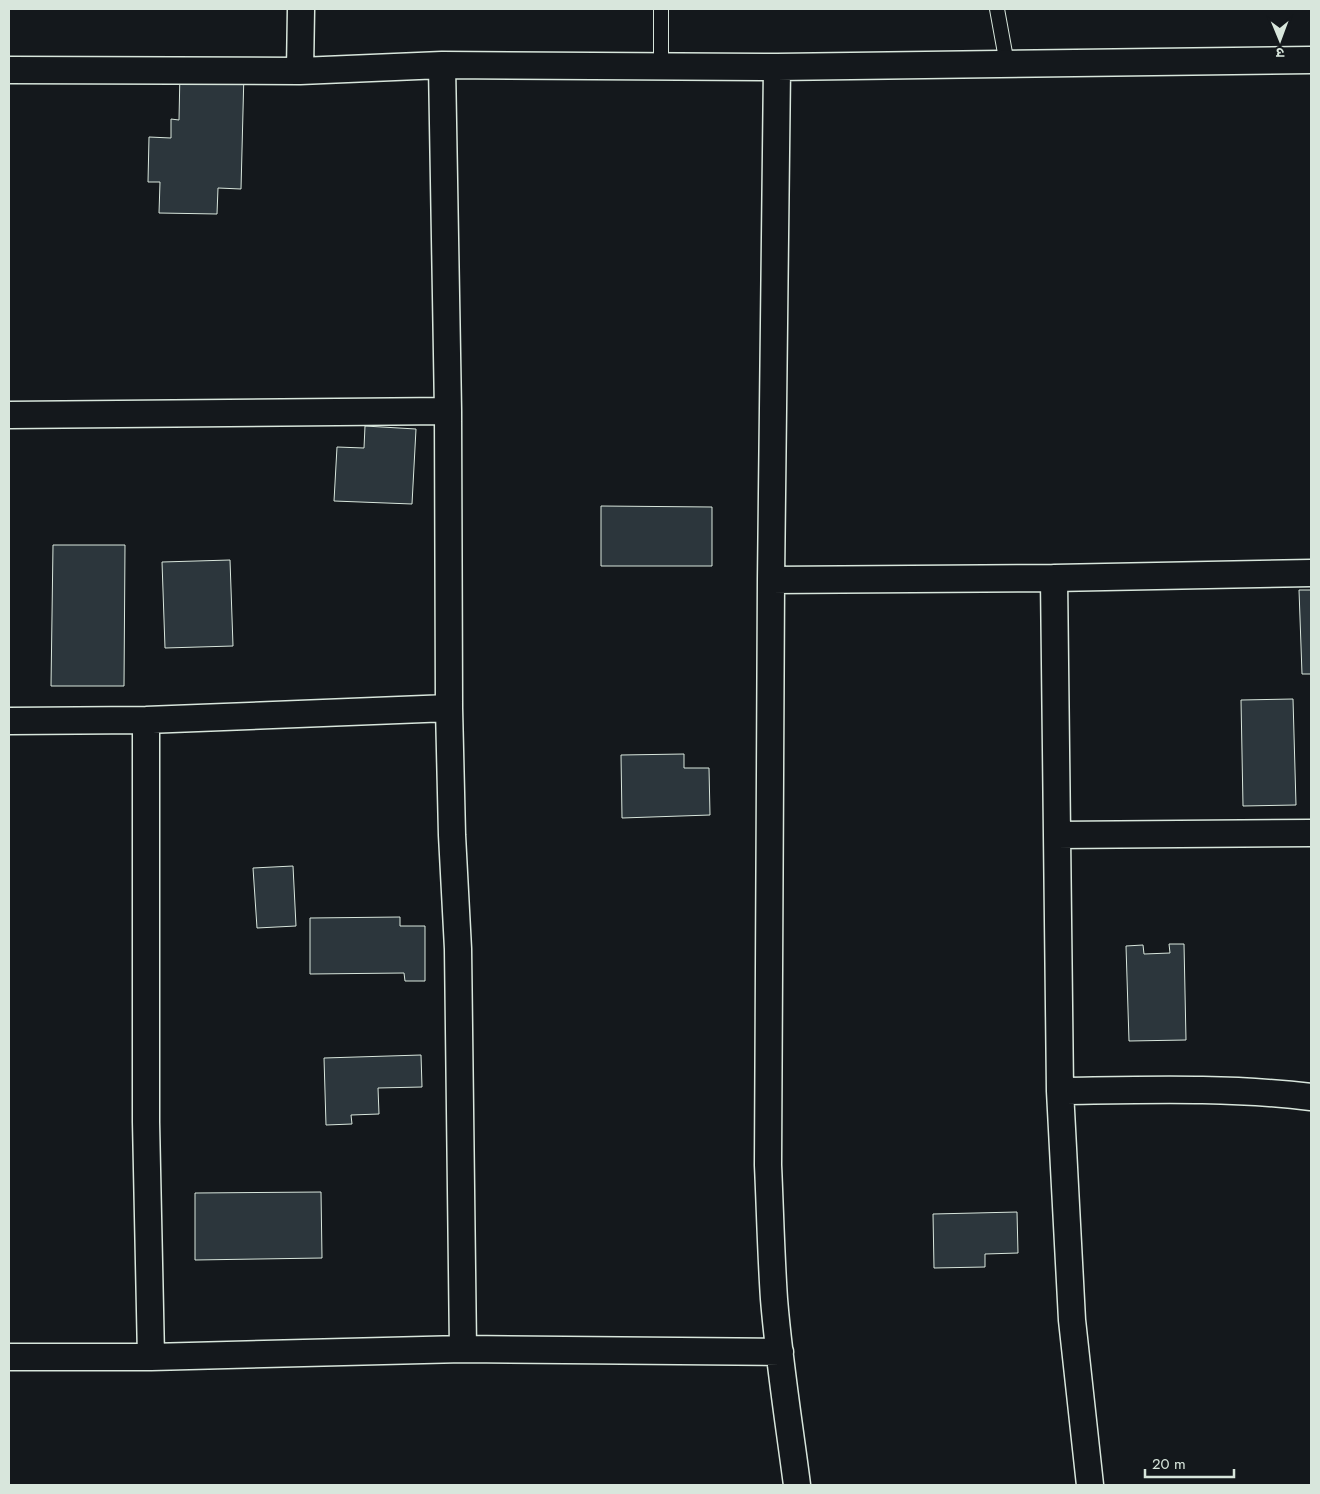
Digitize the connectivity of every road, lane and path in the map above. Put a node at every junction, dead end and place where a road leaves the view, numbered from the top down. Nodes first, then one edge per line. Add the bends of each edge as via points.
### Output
1 (301, 9) edge
2 (662, 9) edge
3 (997, 9) edge
4 (1311, 60) edge
5 (1007, 64) junction
6 (442, 65) junction
7 (661, 66) junction
8 (777, 67) junction
9 (9, 70) edge
10 (300, 71) junction
11 (448, 411) junction
12 (9, 415) edge
13 (1311, 572) edge
14 (1054, 578) junction
15 (771, 580) junction
16 (449, 708) junction
17 (146, 720) junction
18 (9, 721) edge
19 (1311, 833) edge
20 (1057, 835) junction
21 (1060, 1090) junction
22 (1311, 1097) edge
23 (463, 1349) junction
24 (780, 1352) junction
25 (9, 1357) edge
26 (151, 1357) junction
27 (797, 1485) edge
28 (1090, 1485) edge

1 - 10 street
2 - 7 lane
3 - 5 lane
4 - 5 street
5 - 8 street
6 - 7 street
6 - 10 street
6 - 11 street
7 - 8 street
8 - 15 street
9 - 10 street
11 - 12 street
11 - 16 street
13 - 14 street
14 - 15 street
14 - 20 street
15 - 24 street via 768,1165
16 - 17 street
16 - 23 street via 458,949
17 - 18 street
17 - 26 street via 146,1122
19 - 20 street
20 - 21 street
21 - 22 street via 1204,1090
21 - 28 street via 1072,1320
23 - 24 street
23 - 26 street
24 - 27 street
25 - 26 street

